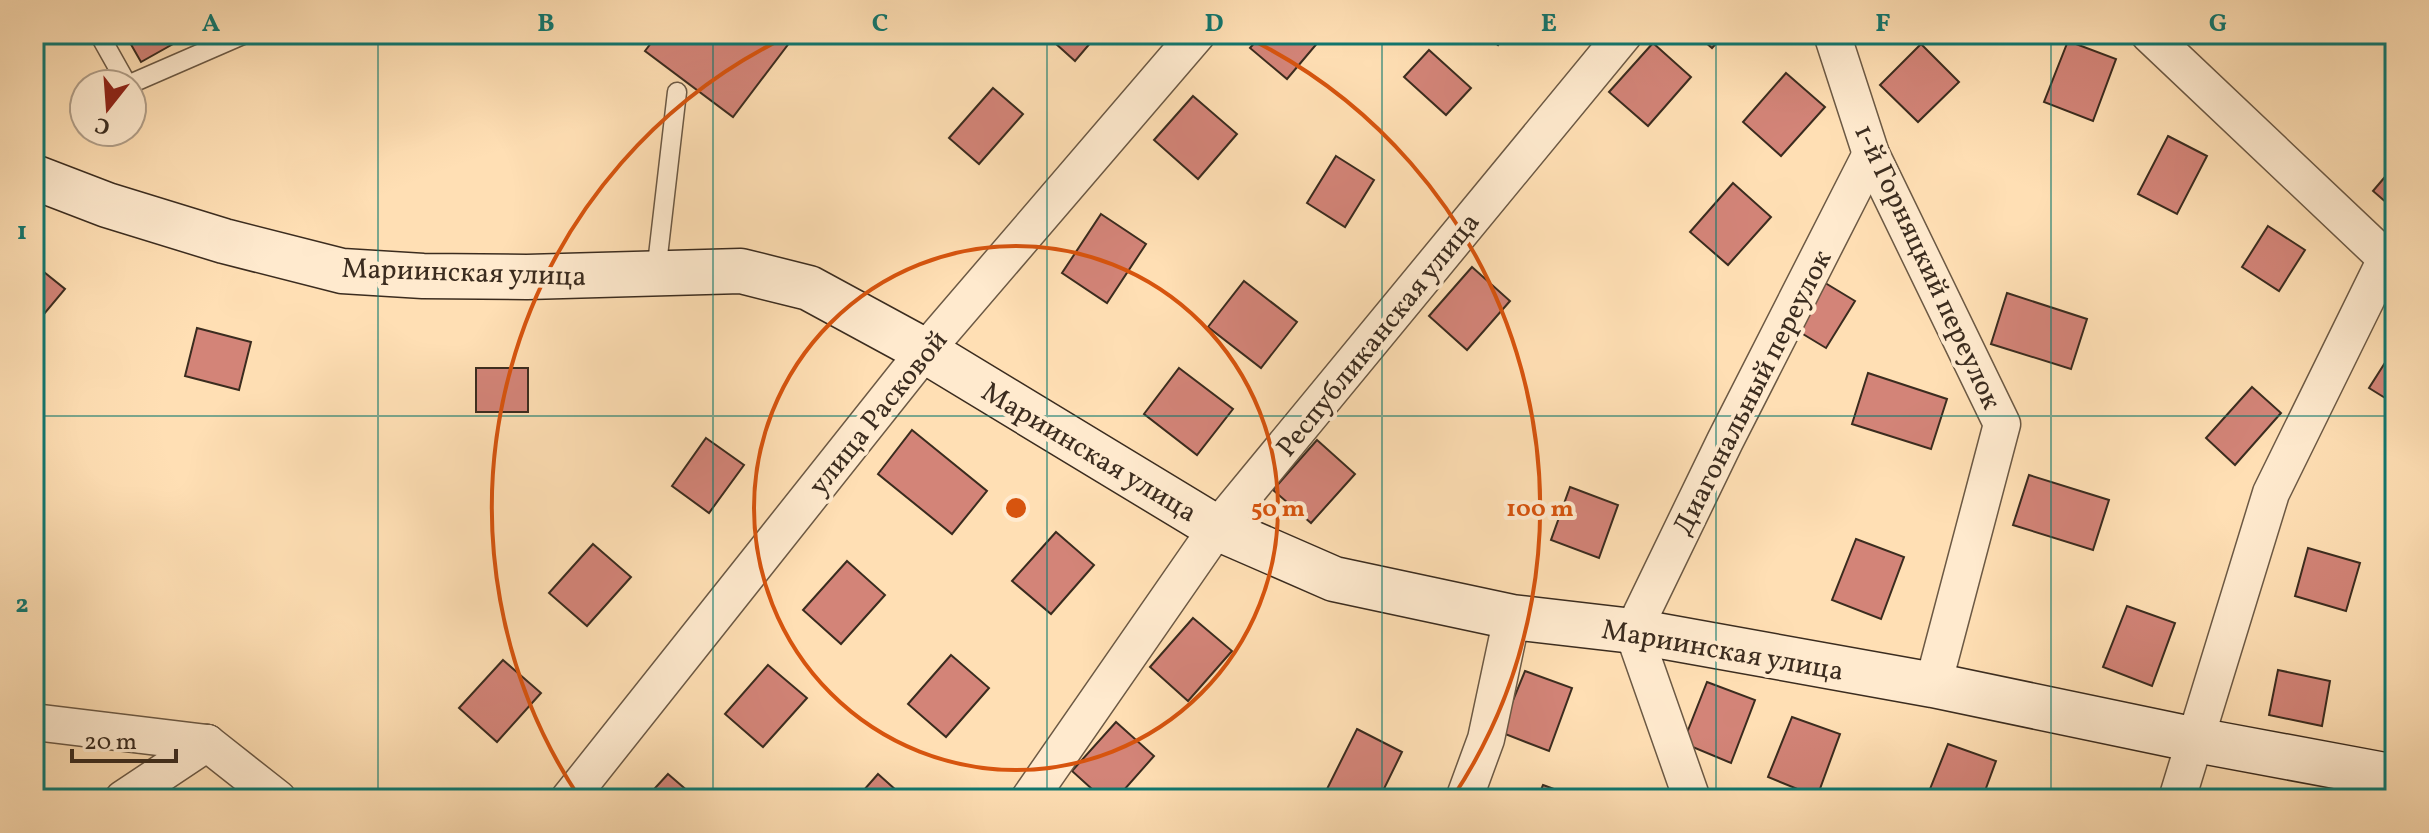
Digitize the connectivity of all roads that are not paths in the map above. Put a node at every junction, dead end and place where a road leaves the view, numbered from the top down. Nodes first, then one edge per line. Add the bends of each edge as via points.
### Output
1 (99, 34) edge
2 (245, 34) edge
3 (1197, 34) edge
4 (1624, 34) edge
5 (1832, 34) edge
6 (2149, 34) edge
7 (119, 68) edge
8 (148, 75) edge
9 (677, 92) dead end
10 (1871, 154) junction
11 (34, 177) edge
12 (2391, 263) edge
13 (656, 273) junction
14 (925, 351) junction
15 (1217, 528) junction
16 (1512, 617) junction
17 (1633, 631) junction
18 (1933, 685) junction
19 (34, 722) edge
20 (2196, 740) junction
21 (207, 743) junction
22 (2395, 777) edge
23 (123, 799) edge
24 (278, 799) edge
25 (569, 799) edge
26 (1029, 799) edge
27 (1464, 799) edge
28 (1692, 799) edge
29 (2177, 799) edge

1 - 7 lane
2 - 8 lane
3 - 14 street, улица Расковой
4 - 15 street, Республиканская улица
5 - 10 street, 1-й Горняцкий переулок
6 - 12 street
9 - 13 lane
10 - 17 street, Диагональный переулок
10 - 18 street, 1-й Горняцкий переулок via 2002,424
11 - 13 main road, Мариинская улица via 107,205 342,271 437,276
12 - 20 street via 2271,493
13 - 14 main road, Мариинская улица via 741,271 772,277 809,288
14 - 15 main road, Мариинская улица
14 - 25 street, улица Расковой
15 - 16 main road, Мариинская улица via 1334,579
15 - 26 street, Республиканская улица
16 - 17 main road, Мариинская улица
16 - 27 street via 1486,739
17 - 18 main road, Мариинская улица
17 - 28 street
18 - 20 main road, Мариинская улица
19 - 21 street
20 - 22 main road, Мариинская улица
20 - 29 street
21 - 23 street
21 - 24 street

